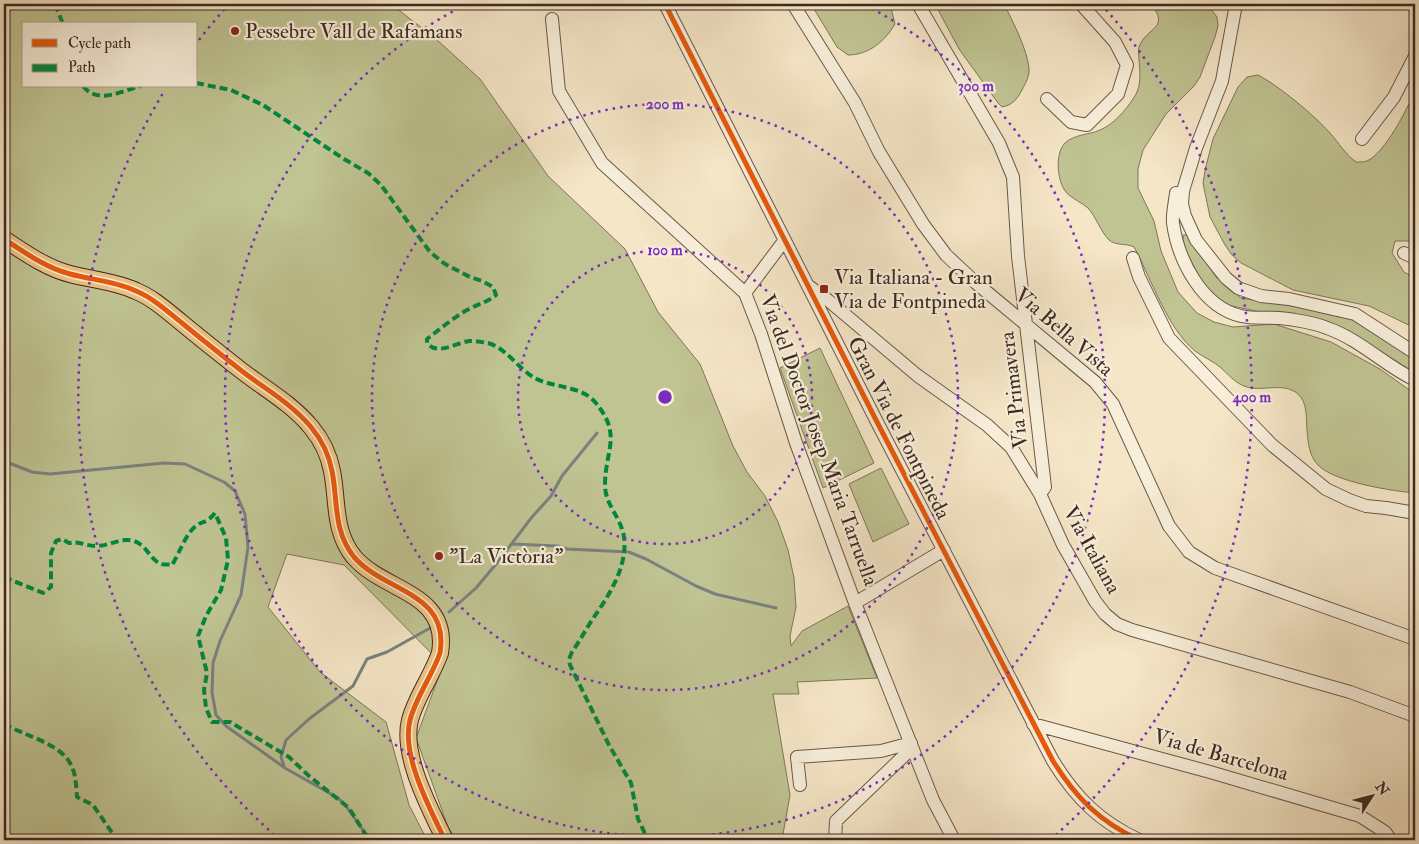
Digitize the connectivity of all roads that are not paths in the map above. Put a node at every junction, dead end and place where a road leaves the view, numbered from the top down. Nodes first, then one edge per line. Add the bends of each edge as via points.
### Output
1 (665, 4) edge
2 (793, 4) edge
3 (918, 4) edge
4 (1081, 4) edge
5 (1236, 4) edge
6 (552, 19) dead end
7 (1415, 56) edge
8 (1047, 99) dead end
9 (1362, 139) dead end
10 (1196, 148) junction
11 (4, 238) edge
12 (784, 241) junction
13 (1133, 258) dead end
14 (807, 284) junction
15 (745, 293) junction
16 (1027, 326) junction
17 (1415, 353) edge
18 (1415, 380) edge
19 (1040, 494) junction
20 (1415, 513) edge
21 (944, 550) junction
22 (855, 603) junction
23 (1415, 639) edge
24 (1415, 716) edge
25 (1033, 724) junction
26 (911, 746) junction
27 (800, 785) dead end
28 (445, 840) edge
29 (835, 840) edge
30 (954, 840) edge
31 (1138, 840) edge
32 (1391, 840) edge

1 - 12 street, Gran Via de Fontpineda
2 - 16 street, Via Bella Vista via 855,103 879,152 923,224 946,254
3 - 16 street, Via Primavera via 999,143 1013,177
4 - 8 street via 1115,42 1127,65 1118,94 1087,125 1071,122
5 - 10 street via 1222,81
6 - 15 street, Via del Doctor Josep Maria Tarruella via 559,91 602,163
7 - 9 street via 1394,97
10 - 17 street via 1182,204 1196,240 1226,278 1249,293 1355,314
10 - 18 street via 1176,189 1173,221 1177,244 1194,279 1208,298 1224,311 1242,317 1282,318 1327,328 1364,345
11 - 28 main road via 68,274 122,285 147,296 240,370 285,400 312,427 329,458 338,526 348,547 368,569 417,597 429,608 439,626 440,653 410,719 407,734 410,758
12 - 14 street, Gran Via de Fontpineda
12 - 15 street
13 - 20 street via 1169,338 1272,446 1326,489 1349,500 1366,506
14 - 19 street, Via Italiana via 918,376 1000,436 1011,447
14 - 21 street, Gran Via de Fontpineda
15 - 22 street, Via del Doctor Josep Maria Tarruella
16 - 19 street, Via Primavera via 1046,487
16 - 23 street, Via Bella Vista via 1095,382 1113,404 1169,526 1189,552 1215,568
19 - 24 street, Via Italiana via 1086,587 1105,614 1117,624 1350,692
21 - 22 street
21 - 25 street, Gran Via de Fontpineda
22 - 26 street, Via del Doctor Josep Maria Tarruella
25 - 31 street, Gran Via de Fontpineda via 1064,778 1088,806 1113,827
25 - 32 street, Via de Barcelona via 1360,816 1386,832
26 - 27 street via 797,757
26 - 29 street via 836,821
26 - 30 street, Via del Doctor Josep Maria Tarruella

